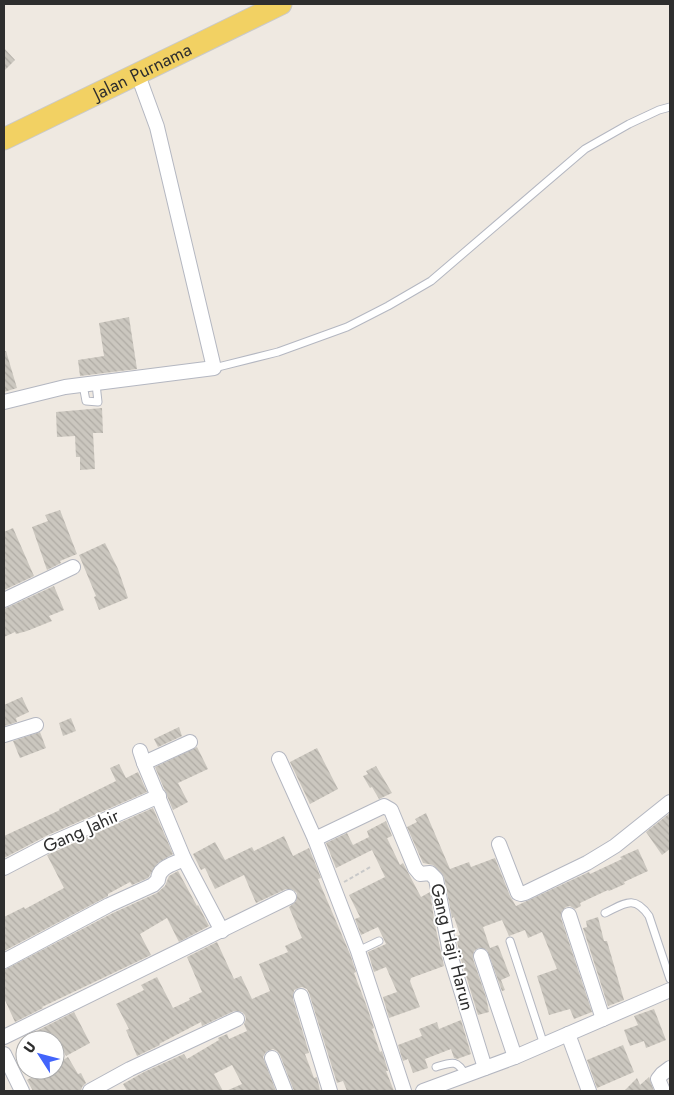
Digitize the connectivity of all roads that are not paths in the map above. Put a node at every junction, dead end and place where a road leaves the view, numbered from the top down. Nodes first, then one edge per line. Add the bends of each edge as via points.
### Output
1 (281, 4) edge
2 (138, 75) junction
3 (670, 107) edge
4 (4, 139) edge
5 (214, 368) junction
6 (4, 402) edge
7 (73, 567) dead end
8 (4, 600) edge
9 (36, 725) dead end
10 (4, 735) edge
11 (190, 742) dead end
12 (279, 759) dead end
13 (158, 796) junction
14 (670, 802) edge
15 (315, 839) junction
16 (499, 844) dead end
17 (184, 859) junction
18 (4, 868) edge
19 (289, 897) dead end
20 (605, 913) dead end
21 (569, 916) dead end
22 (222, 931) junction
23 (379, 941) dead end
24 (510, 941) dead end
25 (358, 951) junction
26 (481, 956) dead end
27 (4, 962) edge
28 (670, 979) edge
29 (670, 990) edge
30 (301, 996) dead end
31 (237, 1019) dead end
32 (603, 1019) junction
33 (568, 1034) junction
34 (4, 1037) edge
35 (544, 1045) junction
36 (4, 1054) edge
37 (515, 1057) junction
38 (272, 1058) dead end
39 (436, 1067) dead end
40 (485, 1068) junction
41 (670, 1068) edge
42 (466, 1076) junction
43 (22, 1091) edge
44 (90, 1091) edge
45 (285, 1091) edge
46 (330, 1091) edge
47 (404, 1091) edge
48 (423, 1091) edge
49 (589, 1091) edge
50 (663, 1091) edge

1 - 2 main road, Jalan Purnama
2 - 4 main road, Jalan Purnama
2 - 5 street via 157,127
3 - 5 lane via 629,124 585,149 431,281 388,306 347,326 278,352
5 - 6 street via 65,387
7 - 8 street
9 - 10 street
11 - 13 street via 142,757
12 - 15 street
13 - 17 street
13 - 18 street, Gang Jahir
14 - 16 street via 587,864 521,894
15 - 25 street
15 - 40 street, Gang Haji Harun via 384,806 392,810 414,868 420,874 430,873 436,879 451,958
17 - 22 street
17 - 27 street via 160,870 158,880 153,884
19 - 22 street
20 - 28 lane via 628,902 644,909
21 - 32 street
22 - 34 street
23 - 25 lane
24 - 35 lane
25 - 47 street
26 - 37 street
29 - 32 street
30 - 46 street
31 - 44 street
32 - 33 street
33 - 35 street
33 - 49 street
35 - 37 street
36 - 43 street
37 - 40 street
38 - 45 street
39 - 42 lane via 456,1063
40 - 42 street
41 - 50 street via 658,1079
42 - 48 street

